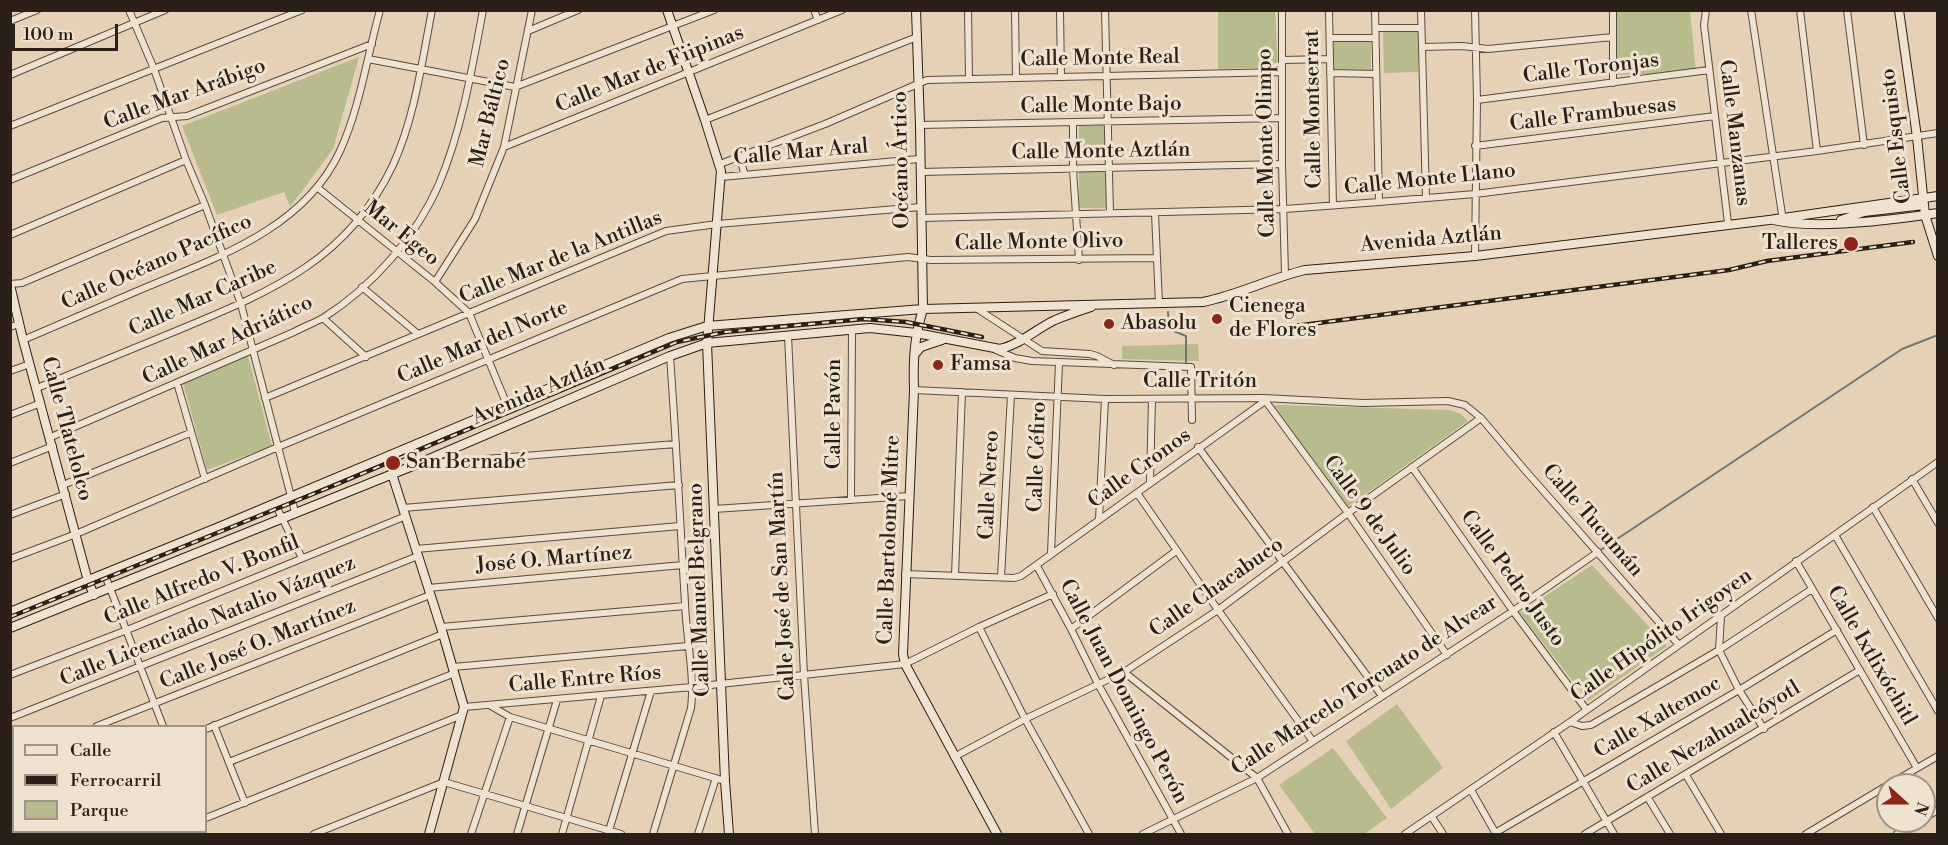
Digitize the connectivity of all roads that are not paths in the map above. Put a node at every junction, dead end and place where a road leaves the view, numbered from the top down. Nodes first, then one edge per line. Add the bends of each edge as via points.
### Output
1 (37, 10) edge
2 (129, 10) edge
3 (165, 10) edge
4 (302, 10) edge
5 (380, 10) edge
6 (432, 10) edge
7 (483, 10) edge
8 (532, 10) edge
9 (578, 10) edge
10 (667, 10) edge
11 (714, 10) edge
12 (814, 10) edge
13 (842, 10) edge
14 (916, 10) edge
15 (968, 10) edge
16 (1015, 10) edge
17 (1060, 10) edge
18 (1105, 10) edge
19 (1282, 10) edge
20 (1329, 10) edge
21 (1375, 10) edge
22 (1421, 10) edge
23 (1475, 10) edge
24 (1613, 10) edge
25 (1706, 10) edge
26 (1751, 10) edge
27 (1800, 10) edge
28 (1848, 10) edge
29 (1899, 10) edge
30 (818, 20) junction
31 (10, 21) edge
32 (134, 23) junction
33 (674, 27) junction
34 (1376, 28) junction
35 (1421, 28) junction
36 (528, 31) junction
37 (1613, 36) junction
38 (917, 37) junction
39 (1329, 38) junction
40 (1375, 38) junction
41 (372, 44) junction
42 (1422, 47) junction
43 (1476, 48) junction
44 (368, 58) junction
45 (1330, 59) junction
46 (1282, 60) junction
47 (154, 69) junction
48 (420, 69) junction
49 (1709, 70) junction
50 (688, 72) junction
51 (1282, 72) junction
52 (1330, 73) junction
53 (1376, 74) junction
54 (10, 75) edge
55 (1107, 76) junction
56 (1061, 77) junction
57 (470, 78) junction
58 (969, 78) junction
59 (1016, 78) junction
60 (919, 83) junction
61 (1613, 83) junction
62 (515, 87) junction
63 (1477, 100) junction
64 (171, 116) junction
65 (1715, 116) junction
66 (1282, 118) junction
67 (705, 120) junction
68 (1108, 122) junction
69 (1073, 123) junction
70 (920, 125) junction
71 (10, 126) edge
72 (1938, 133) edge
73 (1917, 137) junction
74 (1864, 145) junction
75 (1475, 146) junction
76 (504, 147) junction
77 (1817, 151) junction
78 (740, 157) junction
79 (1773, 157) junction
80 (920, 159) junction
81 (186, 160) junction
82 (1720, 163) junction
83 (720, 164) junction
84 (1282, 164) junction
85 (1109, 168) junction
86 (1073, 169) junction
87 (920, 172) junction
88 (744, 173) junction
89 (721, 177) junction
90 (10, 180) edge
91 (318, 188) junction
92 (1475, 194) junction
93 (1938, 196) edge
94 (1426, 198) junction
95 (1379, 202) junction
96 (1924, 202) junction
97 (206, 205) junction
98 (1333, 206) junction
99 (921, 207) junction
100 (1285, 209) junction
101 (1110, 213) junction
102 (1155, 213) junction
103 (1938, 213) edge
104 (1076, 215) junction
105 (1925, 215) junction
106 (922, 218) junction
107 (1783, 220) junction
108 (358, 221) junction
109 (1728, 223) junction
110 (1835, 223) junction
111 (717, 224) junction
112 (10, 235) edge
113 (397, 253) junction
114 (224, 255) junction
115 (1475, 256) junction
116 (1938, 256) edge
117 (1156, 258) junction
118 (922, 259) junction
119 (1079, 260) junction
120 (1285, 274) junction
121 (712, 275) junction
122 (435, 282) junction
123 (10, 284) edge
124 (362, 287) junction
125 (241, 304) junction
126 (1160, 304) junction
127 (1100, 305) junction
128 (976, 308) junction
129 (923, 309) junction
130 (469, 313) junction
131 (323, 318) junction
132 (15, 326) edge
133 (707, 326) junction
134 (852, 329) junction
135 (916, 333) junction
136 (418, 334) junction
137 (788, 336) junction
138 (945, 339) junction
139 (1024, 339) junction
140 (23, 340) junction
141 (707, 343) junction
142 (993, 349) junction
143 (252, 351) junction
144 (670, 356) junction
145 (366, 357) junction
146 (913, 358) junction
147 (489, 359) junction
148 (1059, 363) junction
149 (30, 364) junction
150 (1114, 365) junction
151 (10, 371) edge
152 (177, 383) junction
153 (37, 388) junction
154 (914, 390) junction
155 (962, 392) junction
156 (1011, 395) junction
157 (1057, 396) junction
158 (265, 398) junction
159 (1193, 398) junction
160 (1105, 399) junction
161 (1152, 399) junction
162 (1264, 399) junction
163 (41, 403) junction
164 (507, 405) junction
165 (10, 415) edge
166 (1481, 418) junction
167 (1191, 420) dead end
168 (190, 433) junction
169 (51, 436) junction
170 (676, 444) junction
171 (53, 447) junction
172 (278, 447) junction
173 (1198, 447) junction
174 (1938, 462) edge
175 (10, 464) edge
176 (415, 465) junction
177 (1412, 467) junction
178 (392, 474) junction
179 (205, 478) junction
180 (1912, 479) junction
181 (1150, 482) junction
182 (63, 484) junction
183 (679, 485) junction
184 (1137, 493) junction
185 (66, 494) junction
186 (909, 496) junction
187 (291, 497) junction
188 (851, 499) junction
189 (275, 504) junction
190 (795, 504) junction
191 (1873, 507) junction
192 (714, 509) junction
193 (295, 512) junction
194 (405, 512) junction
195 (1348, 513) junction
196 (10, 515) edge
197 (282, 518) junction
198 (1099, 519) junction
199 (1938, 523) edge
200 (680, 526) junction
201 (75, 534) junction
202 (1835, 535) junction
203 (1176, 551) junction
204 (417, 552) junction
205 (1598, 552) junction
206 (1051, 553) junction
207 (302, 558) junction
208 (10, 559) edge
209 (1796, 561) junction
210 (1282, 562) junction
211 (683, 565) junction
212 (1036, 566) junction
213 (905, 573) junction
214 (105, 575) junction
215 (955, 575) junction
216 (1001, 577) junction
217 (88, 581) junction
218 (111, 589) junction
219 (1812, 589) junction
220 (429, 591) junction
221 (1053, 594) junction
222 (94, 595) junction
223 (685, 606) junction
224 (1218, 610) junction
225 (1513, 611) junction
226 (10, 612) edge
227 (1721, 616) junction
228 (1938, 618) edge
229 (979, 627) junction
230 (10, 628) edge
231 (1071, 629) junction
232 (127, 630) junction
233 (442, 630) junction
234 (1837, 630) junction
235 (1679, 645) junction
236 (688, 646) junction
237 (1719, 650) junction
238 (1447, 655) junction
239 (905, 664) junction
240 (140, 667) junction
241 (454, 670) junction
242 (1860, 670) junction
243 (1125, 672) junction
244 (10, 675) edge
245 (804, 675) junction
246 (722, 683) junction
247 (1098, 684) junction
248 (692, 687) junction
249 (1740, 690) junction
250 (651, 691) junction
251 (601, 696) junction
252 (1382, 696) junction
253 (557, 700) junction
254 (154, 704) junction
255 (491, 706) junction
256 (1586, 709) junction
257 (463, 711) junction
258 (1938, 711) edge
259 (510, 717) junction
260 (10, 718) edge
261 (1025, 719) junction
262 (1570, 722) junction
263 (100, 725) edge
264 (163, 725) edge
265 (214, 725) junction
266 (207, 728) edge
267 (548, 729) junction
268 (1764, 729) junction
269 (1554, 732) junction
270 (589, 740) junction
271 (1312, 740) junction
272 (633, 753) junction
273 (1938, 756) edge
274 (954, 757) junction
275 (229, 762) junction
276 (674, 765) junction
277 (1917, 768) junction
278 (1908, 773) edge
279 (1686, 775) junction
280 (1257, 777) junction
281 (720, 780) junction
282 (1583, 781) junction
283 (444, 783) junction
284 (1471, 790) junction
285 (1876, 792) edge
286 (483, 795) junction
287 (1648, 798) junction
288 (246, 803) junction
289 (525, 807) junction
290 (1432, 817) junction
291 (207, 818) edge
292 (567, 819) junction
293 (1173, 820) junction
294 (1606, 822) junction
295 (609, 833) edge
296 (314, 834) edge
297 (429, 834) edge
298 (471, 834) edge
299 (517, 834) edge
300 (562, 834) edge
301 (621, 834) edge
302 (653, 834) edge
303 (698, 834) edge
304 (729, 834) edge
305 (815, 834) edge
306 (997, 834) edge
307 (1089, 834) edge
308 (1143, 834) edge
309 (1181, 834) edge
310 (1288, 834) edge
311 (1405, 834) edge
312 (1443, 834) edge
313 (1496, 834) edge
314 (1585, 834) edge
315 (1614, 834) edge
316 (1670, 834) edge
317 (1721, 834) edge
318 (1806, 834) edge

1 - 31 street
2 - 32 street
3 - 32 street
4 - 47 street
5 - 41 street, Calle Océano Pacífico
6 - 48 street, Calle Mar Caribe
7 - 57 street, Calle Mar Adriático
8 - 36 street, Mar Báltico
9 - 36 street
10 - 33 main road, Calle Manuel Belgrano
11 - 33 street
12 - 30 street
13 - 30 street, Calle Mar de Fiipinas
14 - 38 main road, Océano Ártico
15 - 58 street
16 - 59 street
17 - 56 street
18 - 55 street
19 - 46 street, Calle Monte Olimpo
20 - 39 street, Calle Montserrat
21 - 34 street
22 - 35 street
23 - 43 street
24 - 37 street
25 - 49 street, Calle Manzanas
26 - 79 street
27 - 77 street
28 - 74 street
29 - 73 main road, Calle Esquisto
30 - 50 street, Calle Mar de Fiipinas
32 - 47 street
32 - 54 street
33 - 50 main road, Calle Manuel Belgrano
33 - 62 street
34 - 35 street
34 - 40 street
35 - 42 street
36 - 62 street, Mar Báltico
37 - 43 street
37 - 61 street
38 - 60 main road, Océano Ártico
38 - 67 street
39 - 40 street
39 - 45 street, Calle Montserrat
40 - 53 street
41 - 44 street, Calle Océano Pacífico
41 - 64 street, Calle Mar Arábigo via 187,116
42 - 43 street
42 - 94 street
43 - 63 street
44 - 48 street
44 - 91 street, Calle Océano Pacífico via 351,122
45 - 46 street
45 - 52 street, Calle Montserrat
46 - 51 street, Calle Monte Olimpo
47 - 64 street
47 - 71 street
48 - 57 street
48 - 108 street, Calle Mar Caribe via 394,162
49 - 61 street, Calle Toronjas
49 - 65 street, Calle Manzanas
50 - 67 main road, Calle Manuel Belgrano
50 - 76 street, Calle Mar de Fiipinas
51 - 55 street, Calle Monte Real
51 - 66 street, Calle Monte Olimpo
52 - 53 street
52 - 98 street, Calle Montserrat
53 - 95 street
55 - 56 street, Calle Monte Real
55 - 68 street
56 - 59 street, Calle Monte Real
57 - 62 street
57 - 113 street, Calle Mar Adriático via 438,186
58 - 59 street, Calle Monte Real
58 - 60 street, Calle Monte Real
60 - 70 main road, Océano Ártico
60 - 78 street, Calle Monte Real
61 - 63 street, Calle Toronjas
62 - 76 street, Mar Báltico
63 - 75 street
64 - 81 street
64 - 90 street, Calle Mar Arábigo
65 - 75 street, Calle Frambuesas
65 - 82 street, Calle Manzanas
66 - 68 street, Calle Monte Bajo
66 - 84 street, Calle Monte Olimpo
67 - 83 main road, Calle Manuel Belgrano
68 - 69 street, Calle Monte Bajo
68 - 85 street
69 - 70 street, Calle Monte Bajo
69 - 86 street
70 - 80 main road, Océano Ártico
72 - 73 street, Calle Monte Llano
73 - 74 street, Calle Monte Llano
73 - 96 main road, Calle Esquisto
74 - 77 street, Calle Monte Llano
75 - 92 street
76 - 122 street, Mar Báltico via 475,219
77 - 79 street, Calle Monte Llano
78 - 83 street, Calle Monte Real
78 - 88 street
79 - 82 street, Calle Monte Llano
79 - 107 street
80 - 87 main road, Océano Ártico
80 - 88 street, Calle Mar Aral
81 - 97 street
81 - 112 street
82 - 92 street, Calle Monte Llano
82 - 109 street, Calle Manzanas
83 - 89 main road, Calle Manuel Belgrano
84 - 85 street, Calle Monte Aztlán
84 - 100 street, Calle Monte Olimpo
85 - 86 street, Calle Monte Aztlán
85 - 101 street
86 - 87 street, Calle Monte Aztlán
86 - 104 street
87 - 99 main road, Océano Ártico
88 - 89 street, Calle Mar Aral
89 - 111 main road, Calle Manuel Belgrano
91 - 108 street, Mar Egeo
91 - 114 street, Calle Océano Pacífico via 279,223
92 - 94 street, Calle Monte Llano
92 - 115 street
93 - 96 main road, Avenida Aztlán
94 - 95 street, Calle Monte Llano
95 - 98 street, Calle Monte Llano
96 - 105 main road, Calle Esquisto
96 - 107 main road, Avenida Aztlán
96 - 110 main road via 1864,212
97 - 114 street
97 - 123 street via 22,283
98 - 100 street, Calle Monte Llano
99 - 106 main road, Océano Ártico
99 - 111 street, Calle Mar de la Antillas
100 - 102 street, Calle Monte Llano
100 - 120 street, Calle Monte Olimpo
101 - 102 street, Calle Monte Llano
101 - 104 street, Calle Monte Llano
102 - 117 street
103 - 105 main road, Avenida Aztlán
104 - 106 street, Calle Monte Llano
104 - 119 street
105 - 110 main road, Avenida Aztlán
105 - 116 main road, Calle Esquisto
106 - 118 main road, Océano Ártico
107 - 109 main road, Avenida Aztlán
107 - 110 main road, Avenida Aztlán
108 - 113 street, Mar Egeo
108 - 125 street, Calle Mar Caribe via 316,261 286,282
109 - 115 main road, Avenida Aztlán
111 - 121 main road, Calle Manuel Belgrano
111 - 130 street, Calle Mar de la Antillas via 666,231
113 - 122 street, Mar Egeo
113 - 124 street, Calle Mar Adriático
114 - 125 street
114 - 140 street, Calle Océano Pacífico
115 - 120 main road, Avenida Aztlán
117 - 119 street, Calle Monte Olivo
117 - 126 street
118 - 119 street, Calle Monte Olivo
118 - 121 street, Calle Mar del Norte via 908,257
118 - 129 main road, Océano Ártico
120 - 126 main road, Avenida Aztlán via 1215,300
121 - 133 main road, Calle Manuel Belgrano
121 - 147 street, Calle Mar del Norte via 662,286
122 - 130 street, Mar Egeo
123 - 132 main road, Calle Tlatelolco
124 - 131 street, Calle Mar Adriático
124 - 136 street
125 - 143 street
125 - 153 street, Calle Mar Caribe
126 - 127 main road, Avenida Aztlán
127 - 128 main road, Avenida Aztlán
127 - 139 main road, Avenida Aztlán via 1054,321
128 - 129 main road, Avenida Aztlán
128 - 139 street
129 - 133 main road, Avenida Aztlán
129 - 135 main road, Océano Ártico
130 - 136 street, Calle Mar de la Antillas
130 - 147 street, Mar Egeo
131 - 143 street, Calle Mar Adriático
131 - 145 street
132 - 140 main road, Calle Tlatelolco
133 - 141 main road, Calle Manuel Belgrano
133 - 164 main road, Avenida Aztlán
134 - 135 main road, Avenida Aztlán
134 - 137 main road, Avenida Aztlán
134 - 188 street, Calle Pavón
135 - 138 main road, Avenida Aztlán
135 - 146 main road, Calle Bartolomé Mitre
136 - 145 street, Calle Mar de la Antillas
137 - 141 main road, Avenida Aztlán
137 - 190 street, Calle José de San Martín
138 - 142 main road, Avenida Aztlán
138 - 146 main road via 921,347
139 - 142 main road, Avenida Aztlán via 1009,347
139 - 150 street via 1046,352 1090,354
140 - 149 main road, Calle Tlatelolco
141 - 144 main road, Avenida Aztlán
141 - 192 main road, Calle Manuel Belgrano
142 - 148 street via 1015,358
143 - 152 street, Calle Mar Adriático
143 - 158 street
144 - 170 street
144 - 176 main road, Avenida Aztlán
145 - 158 street, Calle Mar de la Antillas
146 - 154 main road, Calle Bartolomé Mitre
147 - 164 street, Mar Egeo
147 - 172 street, Calle Mar del Norte
148 - 150 street
148 - 157 street, Calle Céfiro
149 - 151 street
149 - 153 main road, Calle Tlatelolco
150 - 159 street via 1191,367
152 - 168 street
152 - 169 street, Calle Mar Adriático
153 - 163 main road, Calle Tlatelolco
154 - 155 street, Calle Tritón
154 - 186 main road, Calle Bartolomé Mitre
155 - 156 street, Calle Tritón
155 - 215 street
156 - 157 street, Calle Tritón
156 - 216 street, Calle Nereo
157 - 160 street, Calle Tritón
157 - 206 street, Calle Céfiro
158 - 172 street
159 - 161 street, Calle Tritón
159 - 162 street, Calle Tritón
159 - 167 street
160 - 161 street, Calle Tritón
160 - 198 street
161 - 181 street
162 - 166 street, Calle Tritón via 1448,401 1473,409
162 - 173 street, Calle Cronos
162 - 195 street, Calle 9 de Julio
163 - 165 street
163 - 169 main road, Calle Tlatelolco
164 - 187 main road, Avenida Aztlán
166 - 177 street, Calle Chacabuco
166 - 205 street, Calle Tucumán
168 - 179 street
168 - 182 street
169 - 171 main road, Calle Tlatelolco
170 - 176 street
170 - 183 street
171 - 175 street
171 - 182 main road, Calle Tlatelolco
172 - 179 street, Calle Mar del Norte
172 - 187 street
173 - 181 street, Calle Cronos
173 - 210 street
174 - 180 street, Calle Hipólito Irigoyen
176 - 178 main road, Avenida Aztlán
177 - 195 street, Calle Chacabuco
177 - 225 street, Calle Pedro Justo
178 - 193 main road, Avenida Aztlán
178 - 194 main road
179 - 201 street, Calle Mar del Norte
180 - 191 street, Calle Hipólito Irigoyen
180 - 199 street
181 - 184 street, Calle Cronos
182 - 185 main road, Calle Tlatelolco
183 - 194 street, Calle Alfredo V. Bonfil
183 - 200 street
184 - 198 street, Calle Cronos
184 - 203 street
185 - 196 street
185 - 201 main road, Calle Tlatelolco
186 - 188 street
186 - 213 main road, Calle Bartolomé Mitre
187 - 189 main road, Avenida Aztlán
187 - 193 street
188 - 190 street
189 - 197 street
189 - 214 main road, Avenida Aztlán
190 - 192 street
190 - 245 street, Calle José de San Martín
191 - 202 street, Calle Hipólito Irigoyen
191 - 228 street
192 - 246 main road, Calle Manuel Belgrano
193 - 197 main road, Avenida Aztlán
194 - 204 main road
194 - 207 street, Calle Alfredo V. Bonfil
195 - 210 street, Calle Chacabuco
195 - 238 street, Calle 9 de Julio
197 - 207 street
197 - 218 main road, Avenida Aztlán
198 - 206 street, Calle Cronos
200 - 204 street, Calle Licenciado Natalio Vázquez
200 - 211 street
201 - 208 street, Calle Mar del Norte
201 - 217 main road, Calle Tlatelolco
202 - 209 street, Calle Hipólito Irigoyen
202 - 258 street
203 - 224 street
203 - 231 street
204 - 220 main road
204 - 240 street, Calle Licenciado Natalio Vázquez
205 - 225 street, Calle Marcelo Torcuato de Alvear
205 - 235 street, Calle Tucumán
206 - 212 street, Calle Cronos
207 - 232 street, Calle Alfredo V. Bonfil
209 - 219 street, Calle Ixtlixóchitl
209 - 227 street, Calle Hipólito Irigoyen
210 - 224 street, Calle Chacabuco
210 - 252 street
211 - 220 street, José O. Martínez
211 - 223 street
212 - 216 street, Calle Cronos via 1014,578
212 - 221 street, Calle Juan Domingo Perón
213 - 215 street, Calle Cronos
213 - 239 main road, Calle Bartolomé Mitre
214 - 217 main road, Avenida Aztlán
214 - 218 street
215 - 216 street, Calle Cronos
217 - 222 main road, Calle Tlatelolco
217 - 226 main road, Avenida Aztlán
218 - 222 main road, Avenida Aztlán
218 - 232 street
219 - 234 street, Calle Ixtlixóchitl
219 - 237 street
220 - 233 main road
220 - 254 street, Calle José O. Martínez
221 - 229 street, Calle Entre Ríos
221 - 231 street, Calle Juan Domingo Perón
222 - 230 main road, Avenida Aztlán
223 - 233 street
223 - 236 street
224 - 243 street, Calle Chacabuco
224 - 271 street
225 - 238 street, Calle Marcelo Torcuato de Alvear
225 - 256 street, Calle Pedro Justo
227 - 235 street, Calle Hipólito Irigoyen
227 - 237 street
229 - 239 street, Calle Entre Ríos
229 - 261 street
231 - 247 street, Calle Juan Domingo Perón
232 - 240 street
232 - 244 street, Calle Alfredo V. Bonfil
233 - 241 main road
233 - 265 street
234 - 242 street, Calle Ixtlixóchitl
234 - 249 street, Calle Xaltemoc
235 - 256 street, Calle Hipólito Irigoyen
236 - 241 street
236 - 248 street
237 - 249 street
237 - 262 street via 1591,725
238 - 252 street, Calle Marcelo Torcuato de Alvear
239 - 245 street, Calle Entre Ríos
239 - 274 main road, Calle Bartolomé Mitre
240 - 254 street
240 - 260 street, Calle Licenciado Natalio Vázquez
241 - 257 main road
241 - 275 street
242 - 268 street, Calle Nezahualcóyotl
242 - 277 street, Calle Ixtlixóchitl
243 - 247 street, Calle Chacabuco
243 - 280 street
245 - 246 street, Calle Entre Ríos
245 - 305 street, Calle José de San Martín
246 - 248 street, Calle Entre Ríos
246 - 281 main road, Calle Manuel Belgrano
247 - 261 street, Calle Chacabuco
247 - 293 street, Calle Juan Domingo Perón
248 - 250 street, Calle Entre Ríos
248 - 276 street via 691,708
249 - 268 street
249 - 282 street, Calle Xaltemoc
250 - 251 street, Calle Entre Ríos
250 - 272 street
251 - 253 street, Calle Entre Ríos
251 - 270 street
252 - 271 street, Calle Marcelo Torcuato de Alvear
253 - 255 street, Calle Entre Ríos
253 - 267 street
254 - 263 street, Calle José O. Martínez
254 - 264 street
255 - 257 street, Calle Entre Ríos
255 - 259 street
256 - 262 street, Calle Hipólito Irigoyen
257 - 283 main road
257 - 288 street, Calle Entre Ríos
259 - 267 street
259 - 286 street
261 - 274 street, Calle Chacabuco
261 - 307 street
262 - 269 street, Calle Hipólito Irigoyen
265 - 266 street
265 - 275 street
267 - 270 street
267 - 289 street
268 - 279 street, Calle Nezahualcóyotl
269 - 282 street
269 - 284 street, Calle Hipólito Irigoyen
270 - 272 street
270 - 292 street
271 - 280 street, Calle Marcelo Torcuato de Alvear
272 - 276 street
272 - 295 street
273 - 277 street
274 - 306 main road, Calle Bartolomé Mitre
275 - 288 street
276 - 281 street
276 - 302 street
277 - 278 street
279 - 287 street, Calle Nezahualcóyotl
279 - 317 street
280 - 293 street, Calle Marcelo Torcuato de Alvear
280 - 310 street
281 - 303 street
281 - 304 main road, Calle Manuel Belgrano
282 - 294 street
282 - 313 street, Calle Xaltemoc
283 - 286 street
283 - 296 street
283 - 297 main road
284 - 290 street, Calle Hipólito Irigoyen
284 - 313 street
285 - 318 street
286 - 289 street
286 - 298 street
287 - 294 street, Calle Nezahualcóyotl
287 - 316 street
288 - 291 street, Calle Entre Ríos
289 - 292 street
289 - 299 street
290 - 311 street, Calle Hipólito Irigoyen
290 - 312 street
292 - 295 street
292 - 300 street
293 - 308 street, Calle Marcelo Torcuato de Alvear
293 - 309 street, Calle Juan Domingo Perón
294 - 314 street, Calle Nezahualcóyotl
294 - 315 street
295 - 301 street

